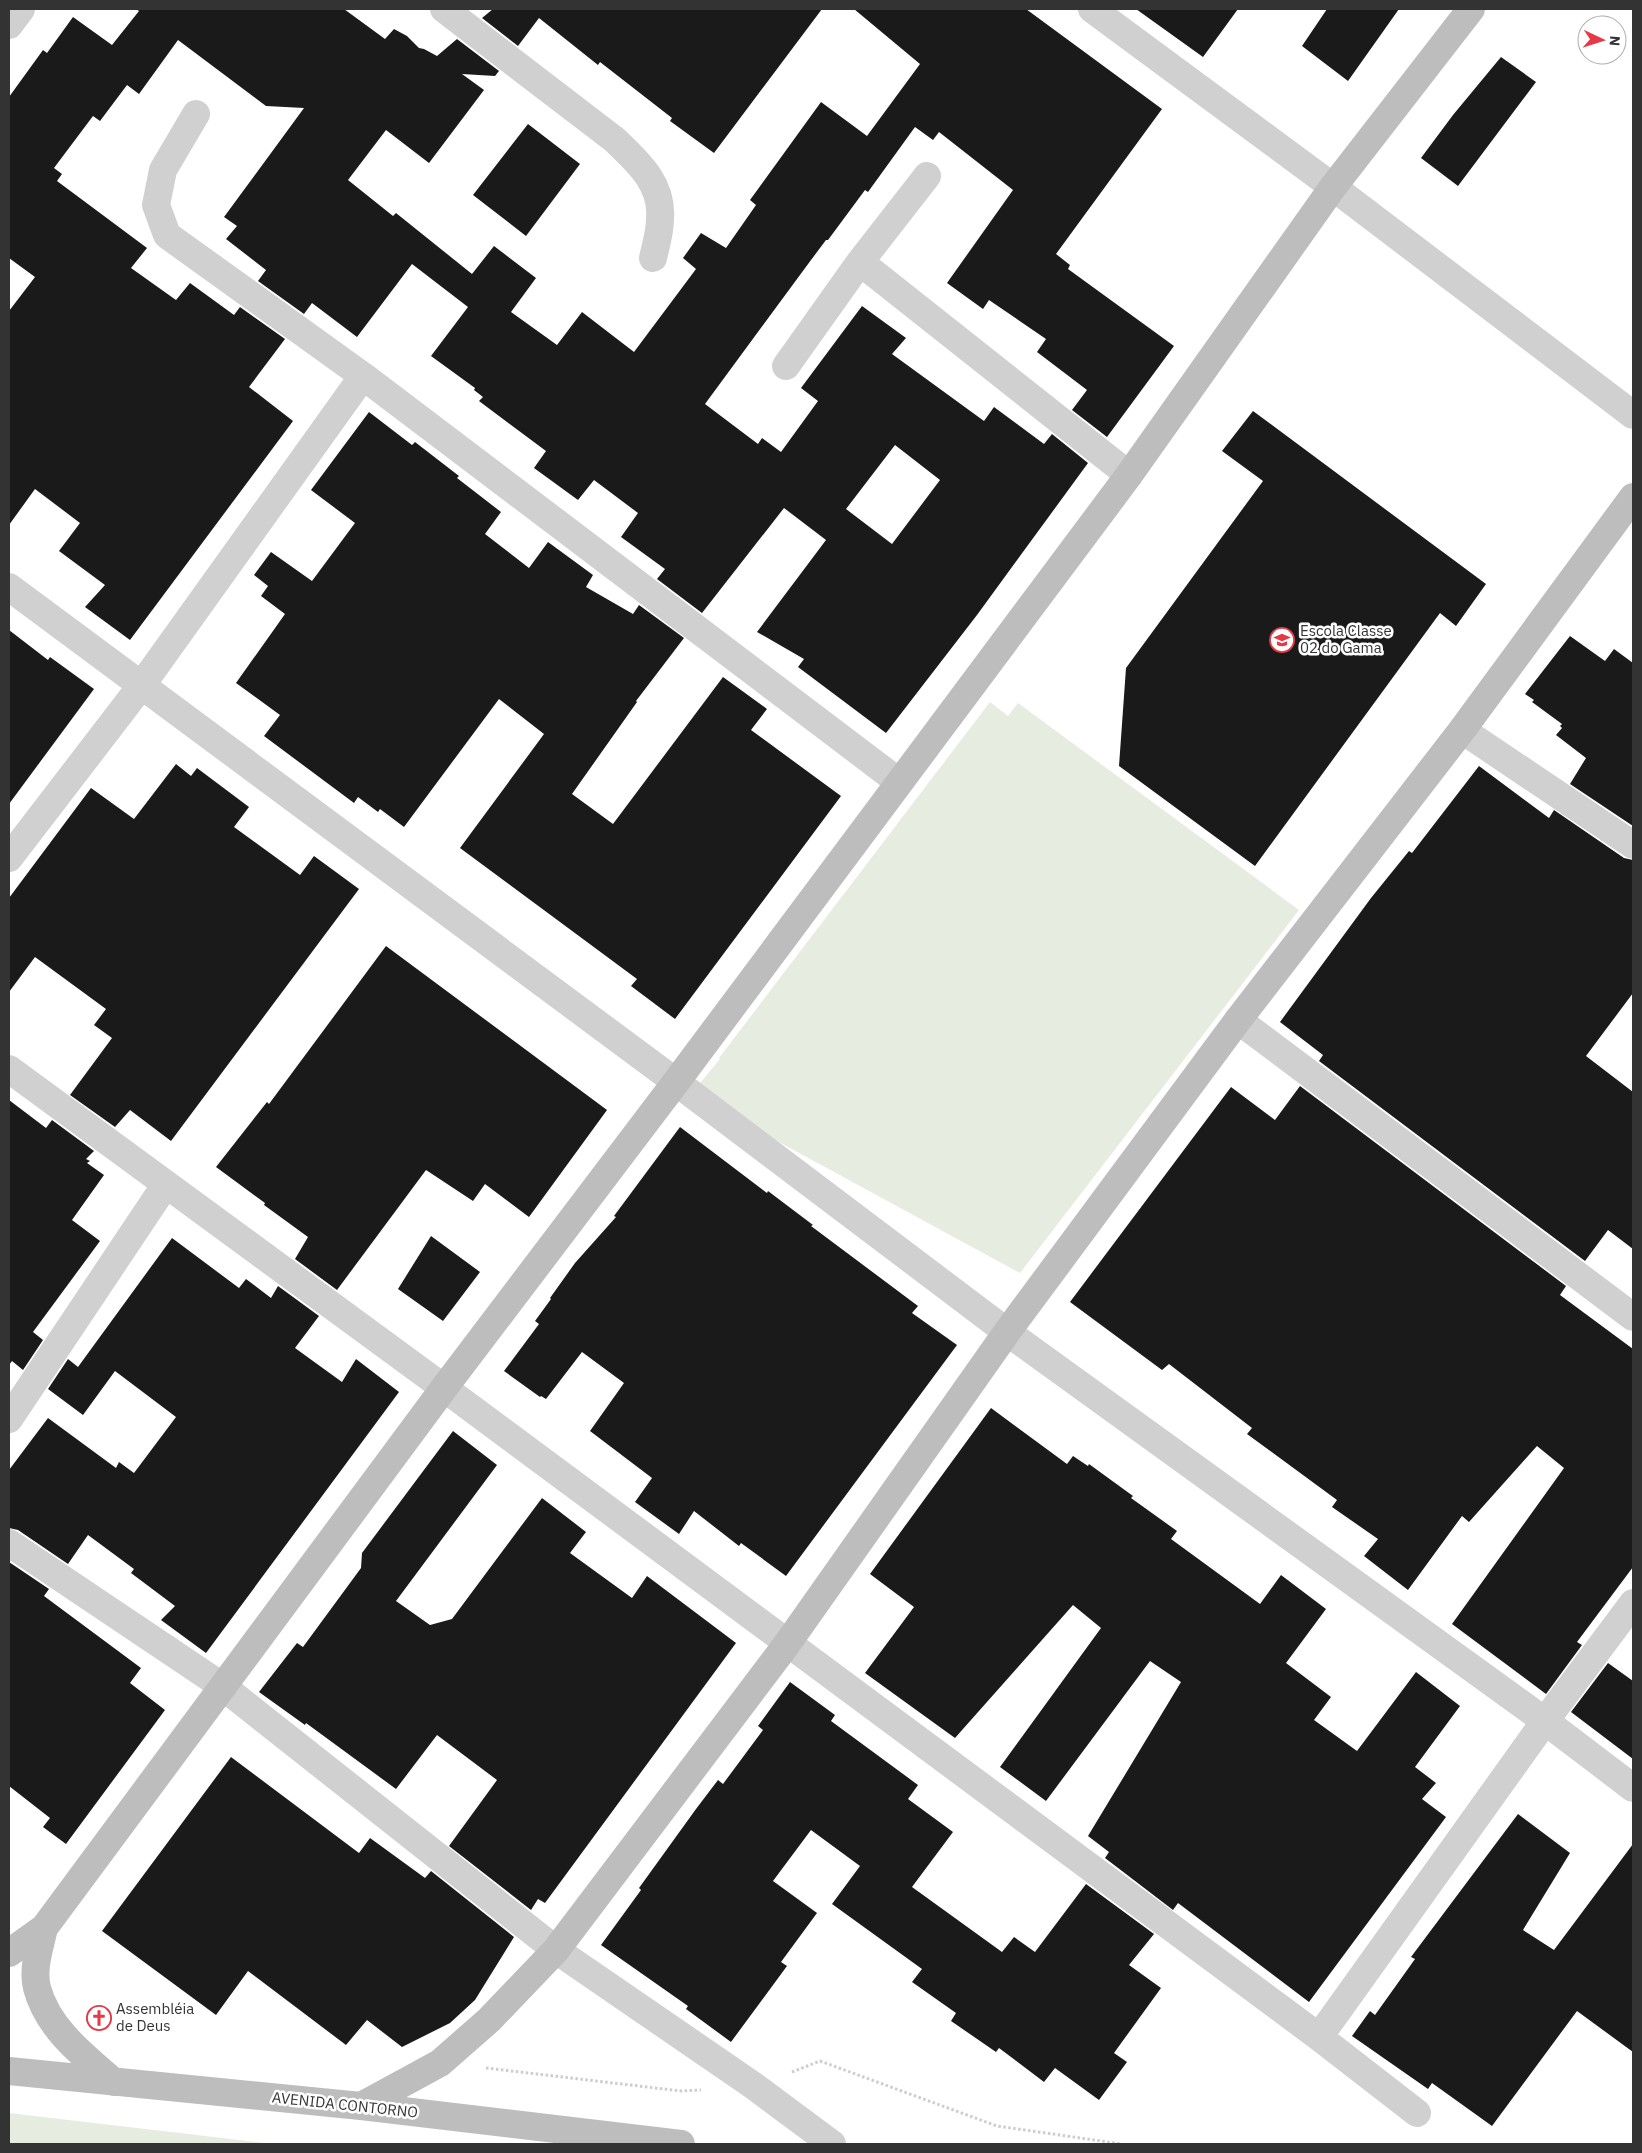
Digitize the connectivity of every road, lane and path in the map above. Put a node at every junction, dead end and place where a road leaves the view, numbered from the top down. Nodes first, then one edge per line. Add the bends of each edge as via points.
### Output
1 (21, 9) edge
2 (1092, 9) edge
3 (1471, 9) edge
4 (451, 11) edge
5 (9, 25) edge
6 (196, 114) dead end
7 (927, 176) dead end
8 (1333, 188) junction
9 (654, 258) dead end
10 (860, 262) junction
11 (786, 366) dead end
12 (363, 376) junction
13 (1633, 415) edge
14 (1129, 475) junction
15 (1633, 497) edge
16 (9, 587) edge
17 (140, 686) junction
18 (1462, 730) junction
19 (899, 782) junction
20 (1633, 845) edge
21 (9, 858) edge
22 (1238, 1020) junction
23 (9, 1069) edge
24 (676, 1082) junction
25 (166, 1184) junction
26 (1633, 1317) edge
27 (1008, 1332) junction
28 (444, 1388) junction
29 (9, 1419) edge
30 (9, 1543) edge
31 (1633, 1603) edge
32 (787, 1644) junction
33 (222, 1686) junction
34 (1545, 1721) junction
35 (1633, 1788) edge
36 (44, 1928) junction
37 (556, 1950) junction
38 (9, 1952) edge
39 (36, 1967) junction
40 (1319, 2037) junction
41 (9, 2071) edge
42 (114, 2082) junction
43 (361, 2106) junction
44 (1417, 2113) dead end
45 (681, 2144) edge
46 (832, 2144) edge

1 - 5 street
2 - 8 street
3 - 8 street
4 - 9 street via 640,163 658,191 661,218
6 - 12 street via 163,170 156,205 167,235
7 - 10 street
8 - 13 street
8 - 14 street
10 - 11 street
10 - 14 street
12 - 17 street
12 - 19 street
14 - 19 street
15 - 18 street
16 - 17 street
17 - 21 street
17 - 24 street
18 - 20 street
18 - 22 street
19 - 24 street
22 - 26 street
22 - 27 street
23 - 25 street
24 - 27 street
24 - 28 street
25 - 28 street
25 - 29 street
27 - 32 street
27 - 34 street
28 - 32 street
28 - 33 street
30 - 33 street
31 - 34 street
32 - 37 street
32 - 40 street
33 - 36 street
33 - 37 street
34 - 35 street
34 - 40 street
36 - 38 street
36 - 39 street
37 - 43 street via 489,2020 440,2062
37 - 46 street via 754,2086
38 - 39 street
39 - 42 street via 37,1988 51,2019 70,2044
40 - 44 street
41 - 42 street, AVENIDA CONTORNO
42 - 43 street, AVENIDA CONTORNO
43 - 45 street, AVENIDA CONTORNO

